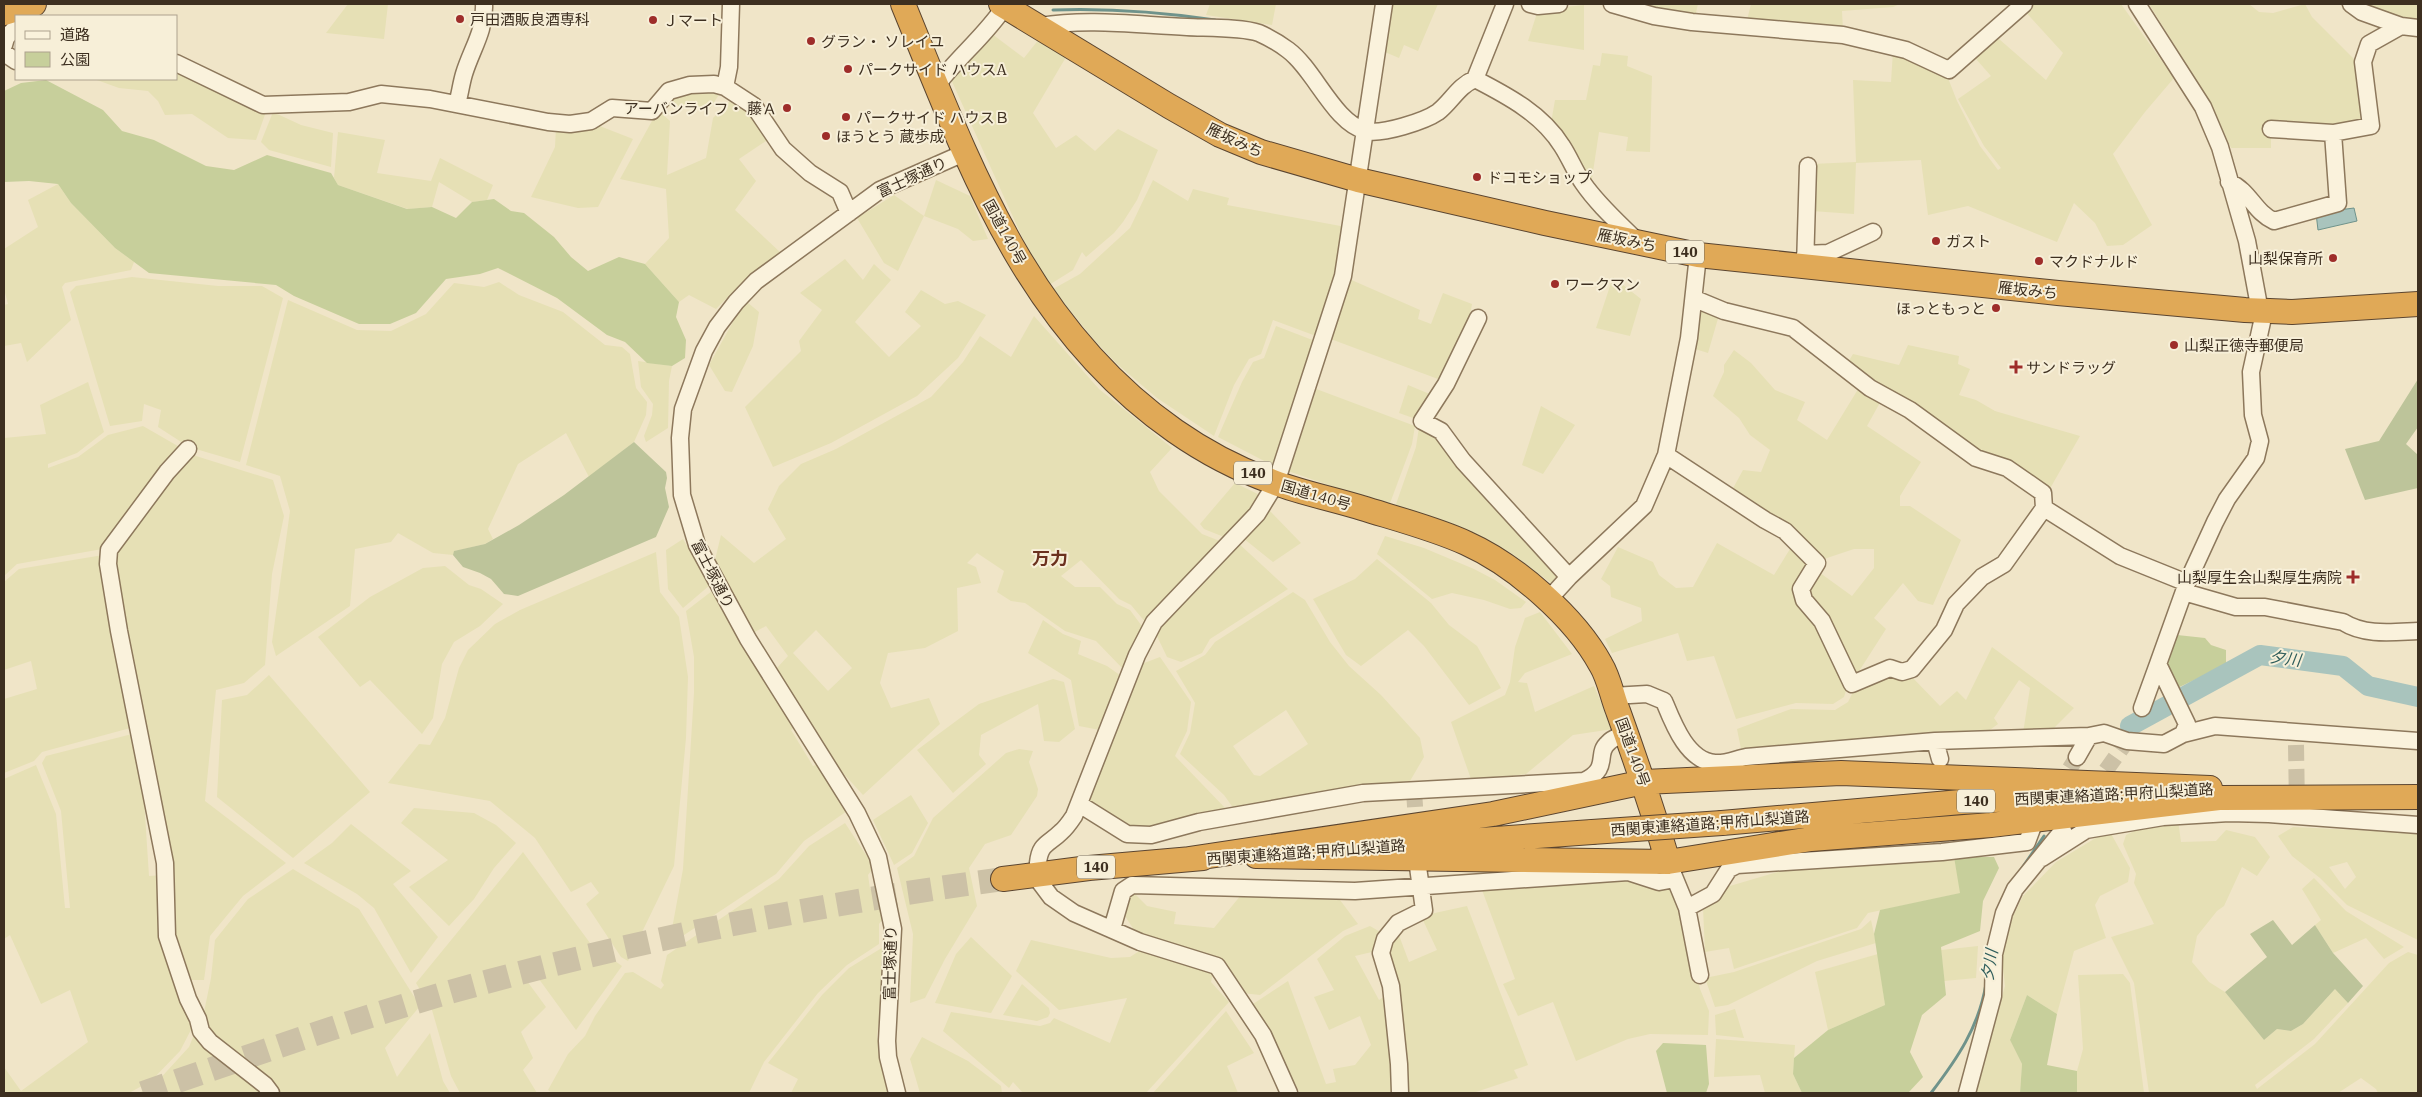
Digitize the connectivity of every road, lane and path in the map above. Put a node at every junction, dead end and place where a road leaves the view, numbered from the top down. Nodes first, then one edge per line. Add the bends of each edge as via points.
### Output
1 (484, 4) edge
2 (731, 4) edge
3 (1384, 4) edge
4 (1506, 4) edge
5 (1530, 4) edge
6 (1559, 4) edge
7 (1612, 4) edge
8 (2024, 4) edge
9 (2137, 4) edge
10 (2351, 4) edge
11 (1003, 5) edge
12 (906, 6) edge
13 (1040, 26) junction
14 (2400, 26) junction
15 (15, 28) edge
16 (2418, 28) edge
17 (4, 45) edge
18 (4, 53) edge
19 (15, 60) edge
20 (178, 64) edge
21 (1474, 79) junction
22 (937, 85) junction
23 (725, 87) junction
24 (457, 104) junction
25 (2271, 129) dead end
26 (1366, 131) junction
27 (2333, 133) junction
28 (964, 153) junction
29 (1808, 166) dead end
30 (1358, 180) junction
31 (2229, 182) junction
32 (850, 213) junction
33 (1872, 232) dead end
34 (1640, 243) junction
35 (1698, 254) junction
36 (1805, 260) junction
37 (1695, 299) junction
38 (2418, 304) edge
39 (2260, 310) junction
40 (1478, 318) dead end
41 (188, 449) dead end
42 (1666, 455) junction
43 (1276, 483) junction
44 (2044, 508) junction
45 (1569, 577) junction
46 (2185, 588) junction
47 (1548, 600) junction
48 (2418, 632) edge
49 (2158, 664) junction
50 (1612, 696) junction
51 (2142, 708) dead end
52 (1626, 733) junction
53 (2183, 734) junction
54 (2097, 735) junction
55 (1935, 741) junction
56 (2418, 742) edge
57 (2077, 757) tunnel mouth
58 (1940, 758) tunnel mouth
59 (1644, 782) junction
60 (2231, 789) junction
61 (2418, 796) edge
62 (1079, 804) junction
63 (2418, 825) edge
64 (2033, 826) dead end
65 (2063, 830) dead end
66 (1256, 856) junction
67 (2042, 858) junction
68 (1189, 859) junction
69 (1038, 863) dead end
70 (1418, 868) dead end
71 (1671, 870) junction
72 (1003, 878) tunnel mouth
73 (1039, 881) dead end
74 (1420, 887) junction
75 (1687, 908) junction
76 (1112, 929) junction
77 (1700, 975) dead end
78 (270, 1093) edge
79 (897, 1093) edge
80 (1289, 1093) edge
81 (1400, 1093) edge
82 (1967, 1093) edge

1 - 24 street via 480,38 464,74
2 - 23 street via 729,67
3 - 26 street
4 - 21 street
5 - 6 street
7 - 8 street via 1692,22 1843,35 1906,50 1948,70
9 - 31 street via 2203,108 2220,147
10 - 14 street via 2362,12
11 - 13 highway, 雁坂みち / 140
11 - 22 street via 996,19 955,61
12 - 22 highway, 国道140号 / 140
13 - 26 street via 1081,21 1258,33 1289,51 1308,70 1342,117
13 - 30 highway, 雁坂みち / 140 via 1220,134 1261,152
14 - 16 street
14 - 27 street via 2369,44 2363,62 2371,126
15 - 17 street
18 - 19 street
20 - 24 street via 263,105 349,102 381,94
21 - 26 street via 1465,83 1438,112 1401,127
21 - 34 street via 1510,97 1539,119 1562,145 1583,184 1600,205
22 - 28 highway, 国道140号 / 140
23 - 24 street via 690,85 669,91 652,111 612,108 591,121 570,124
23 - 32 street via 754,106 784,149 810,173 840,192
25 - 27 street
26 - 30 street
27 - 31 street via 2338,203 2274,221 2264,217 2242,188
28 - 32 street, 富士塚通り via 880,190
28 - 43 highway, 国道140号 / 140 via 1014,251 1039,292 1084,351 1176,432 1216,456
29 - 36 street
30 - 34 highway, 雁坂みち / 140
30 - 43 street via 1343,276
31 - 39 street via 2247,241
32 - 79 street, 富士塚通り via 756,281 717,326 704,351 683,409 680,474 684,505 697,545 748,639 857,813 878,857 894,929 886,1041
33 - 36 street
34 - 35 highway, 雁坂みち / 140
35 - 36 highway, 雁坂みち / 140
35 - 37 street
36 - 39 highway, 雁坂みち / 140 via 2058,293
37 - 42 street
37 - 44 street via 1724,311 1793,328 1870,388 1910,410 1976,458 2007,468 2043,493
38 - 39 highway, 雁坂みち / 140 via 2302,311
39 - 46 street via 2262,322 2250,372 2253,415 2260,441 2256,458 2227,500
40 - 45 street via 1446,384 1422,421 1441,431 1463,461
41 - 78 street via 109,550 108,564 165,863 167,936 201,1031 210,1042 265,1085
42 - 44 street via 1785,531 1817,563 1801,589 1804,600 1822,621 1852,684 1890,668 1902,672 1912,670 1944,630 1956,604 1982,577 2004,564
42 - 45 street via 1644,506
43 - 47 highway, 国道140号 / 140 via 1373,511 1466,543 1507,567
43 - 62 street via 1252,520 1154,622 1137,655
44 - 46 street via 2120,556
45 - 47 street
46 - 48 street via 2236,607 2266,607 2343,622 2353,629
46 - 49 street
47 - 50 highway, 国道140号 / 140 via 1578,632 1602,666
49 - 51 street
49 - 53 street via 2187,724
50 - 52 highway, 国道140号 / 140
50 - 55 street via 1647,694 1664,702 1695,755 1716,763 1746,757
52 - 59 highway, 国道140号 / 140
52 - 62 street via 1608,743 1603,750 1599,770 1584,781 1363,794 1199,822 1151,835 1127,834
53 - 54 street via 2164,744
53 - 56 street via 2214,726 2296,738
54 - 55 street
54 - 57 street
55 - 58 street
59 - 60 highway via 1842,772
59 - 68 highway via 1493,814
59 - 71 highway, 国道140号 / 140
60 - 61 highway, 西関東連絡道路;甲府山梨道路 / 140
60 - 66 highway, 西関東連絡道路;甲府山梨道路 / 140, bridge via 1961,802 1722,823
61 - 71 highway via 2219,798 1991,825 1812,839
62 - 69 street via 1061,833 1039,851
63 - 67 street via 2296,813 2163,816 2086,830
64 - 75 street via 2028,842 1737,865 1729,869 1713,894
65 - 67 street
66 - 68 highway, 西関東連絡道路;甲府山梨道路 / 140
66 - 71 highway
67 - 82 street via 2015,889 2004,913 1994,954 1993,996
68 - 72 highway, 西関東連絡道路;甲府山梨道路 / 140
70 - 74 street
71 - 74 street via 1659,882 1628,872
71 - 75 street
73 - 76 street via 1051,897 1074,913
74 - 76 street via 1355,890 1132,885 1123,891
74 - 81 street via 1424,910 1398,923 1385,939 1381,953 1391,986
75 - 77 street
76 - 80 street via 1140,942 1217,966 1263,1035

